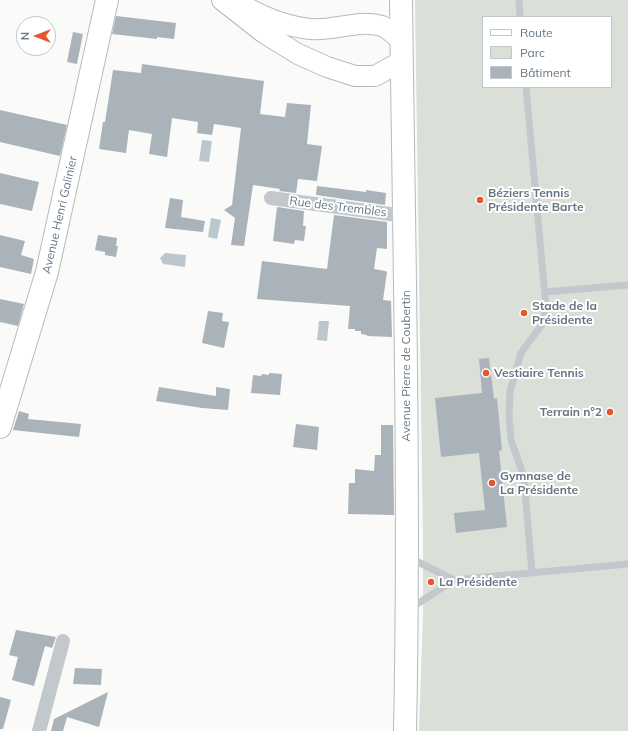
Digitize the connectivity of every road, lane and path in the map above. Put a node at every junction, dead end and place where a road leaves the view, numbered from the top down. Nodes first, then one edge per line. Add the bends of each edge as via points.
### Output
1 (107, 0) edge
2 (222, 0) edge
3 (235, 0) edge
4 (519, 0) edge
5 (402, 1) edge
6 (520, 16) edge
7 (402, 51) junction
8 (526, 88) edge
9 (271, 198) dead end
10 (404, 216) junction
11 (628, 285) edge
12 (545, 292) junction
13 (0, 427) edge
14 (407, 557) junction
15 (628, 564) edge
16 (532, 573) junction
17 (454, 580) junction
18 (407, 610) junction
19 (63, 641) dead end
20 (39, 731) edge
21 (405, 731) edge

1 - 13 main road, Avenue Henri Galinier via 47,272
2 - 7 main road via 264,33 298,54 355,76 375,76
3 - 7 main road via 265,17 289,25 312,29 349,25 383,26
4 - 6 lane
5 - 7 main road, Avenue Pierre de Coubertin
7 - 10 main road, Avenue Pierre de Coubertin
8 - 12 lane
9 - 10 street, Rue des Trembles
10 - 14 main road, Avenue Pierre de Coubertin
11 - 12 lane
12 - 16 lane via 546,308 543,323 522,353 510,391 511,440 524,477
14 - 17 lane
14 - 18 main road, Avenue Pierre de Coubertin
15 - 16 lane
16 - 17 lane
17 - 18 lane
18 - 21 main road, Avenue Pierre de Coubertin
19 - 20 street

